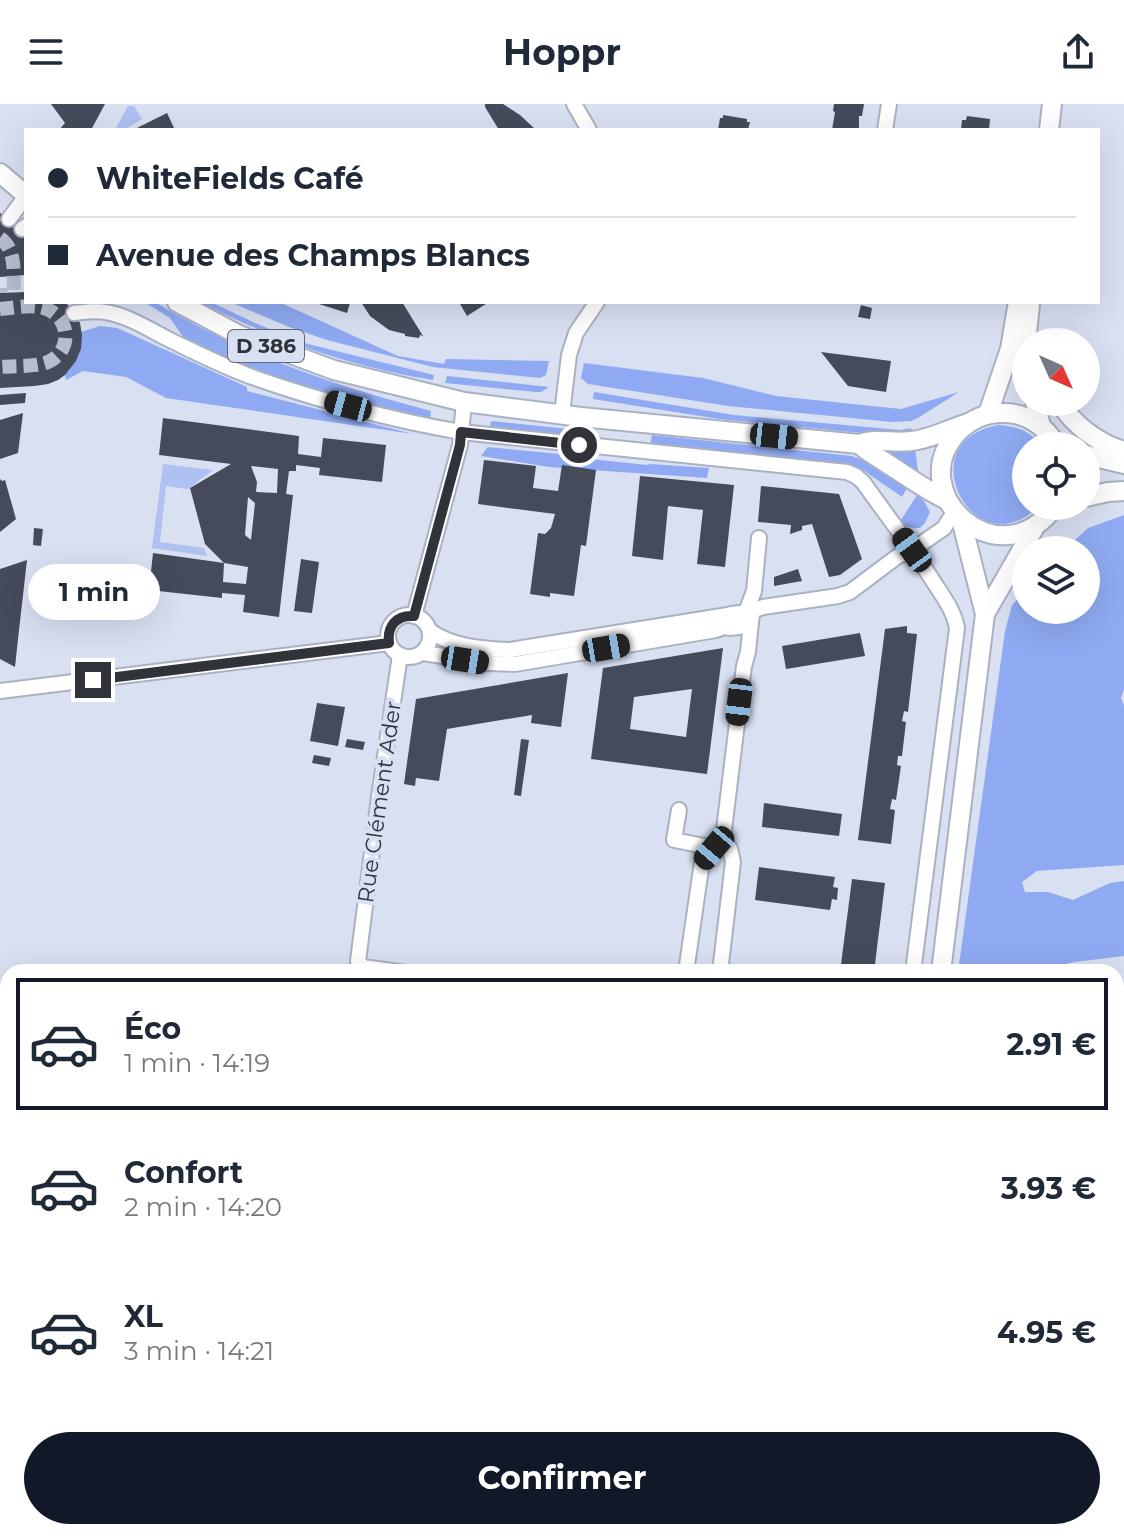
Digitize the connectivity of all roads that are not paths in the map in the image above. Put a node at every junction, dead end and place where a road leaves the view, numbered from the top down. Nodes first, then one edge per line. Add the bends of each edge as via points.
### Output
1 (574, 104) edge
2 (889, 104) edge
3 (1052, 104) edge
4 (588, 128) edge
5 (885, 128) edge
6 (1049, 128) edge
7 (0, 173) edge
8 (24, 193) edge
9 (24, 198) edge
10 (9, 219) dead end
11 (181, 304) edge
12 (596, 304) edge
13 (1018, 304) edge
14 (1031, 304) edge
15 (1039, 304) edge
16 (74, 313) dead end
17 (1028, 328) edge
18 (1038, 328) edge
19 (464, 402) junction
20 (562, 414) junction
21 (988, 414) junction
22 (1070, 416) edge
23 (968, 423) junction
24 (461, 432) junction
25 (1046, 432) edge
26 (859, 444) junction
27 (1124, 451) edge
28 (1100, 458) edge
29 (1124, 464) edge
30 (1124, 491) edge
31 (1100, 495) edge
32 (954, 510) junction
33 (1042, 520) edge
34 (1036, 525) junction
35 (759, 538) dead end
36 (912, 550) junction
37 (985, 614) junction
38 (749, 615) junction
39 (414, 616) junction
40 (728, 623) junction
41 (430, 631) junction
42 (389, 643) junction
43 (423, 653) junction
44 (400, 655) junction
45 (744, 666) junction
46 (0, 691) edge
47 (679, 810) dead end
48 (718, 843) junction
49 (359, 964) edge
50 (687, 964) edge
51 (721, 964) edge
52 (914, 964) edge
53 (942, 964) edge

1 - 4 street
2 - 5 street
3 - 6 main road
7 - 8 main road
9 - 10 street
11 - 19 main road, D 386 via 239,335 334,370
12 - 20 street via 569,355
13 - 21 main road via 1010,349
14 - 17 main road
15 - 18 main road
16 - 24 street via 105,312 256,378
19 - 20 main road, D 386
19 - 24 street
20 - 26 main road, D 386
21 - 23 main road
21 - 25 main road via 1029,418
22 - 27 main road via 1093,437
23 - 26 main road, D 386 via 918,440
23 - 32 main road via 943,459 942,483
24 - 36 street via 847,472 863,482
24 - 39 street
26 - 32 main road
28 - 29 main road
30 - 31 main road
32 - 34 main road via 972,527 997,535
32 - 36 street via 944,528
32 - 37 main road
33 - 34 main road
34 - 37 main road
35 - 38 street
36 - 38 street via 850,592 763,607
36 - 52 street via 956,618 957,628
37 - 53 main road
38 - 40 street via 739,627
38 - 45 street
39 - 41 street
39 - 42 street via 393,623
40 - 41 street via 510,650 449,642
40 - 43 street via 716,630 515,664
40 - 45 street
41 - 43 street
42 - 44 street
42 - 46 street
43 - 44 street
44 - 49 street, Rue Clément Ader
45 - 48 street
47 - 48 street via 674,840
48 - 50 street via 702,862
48 - 51 street via 730,849 733,862

